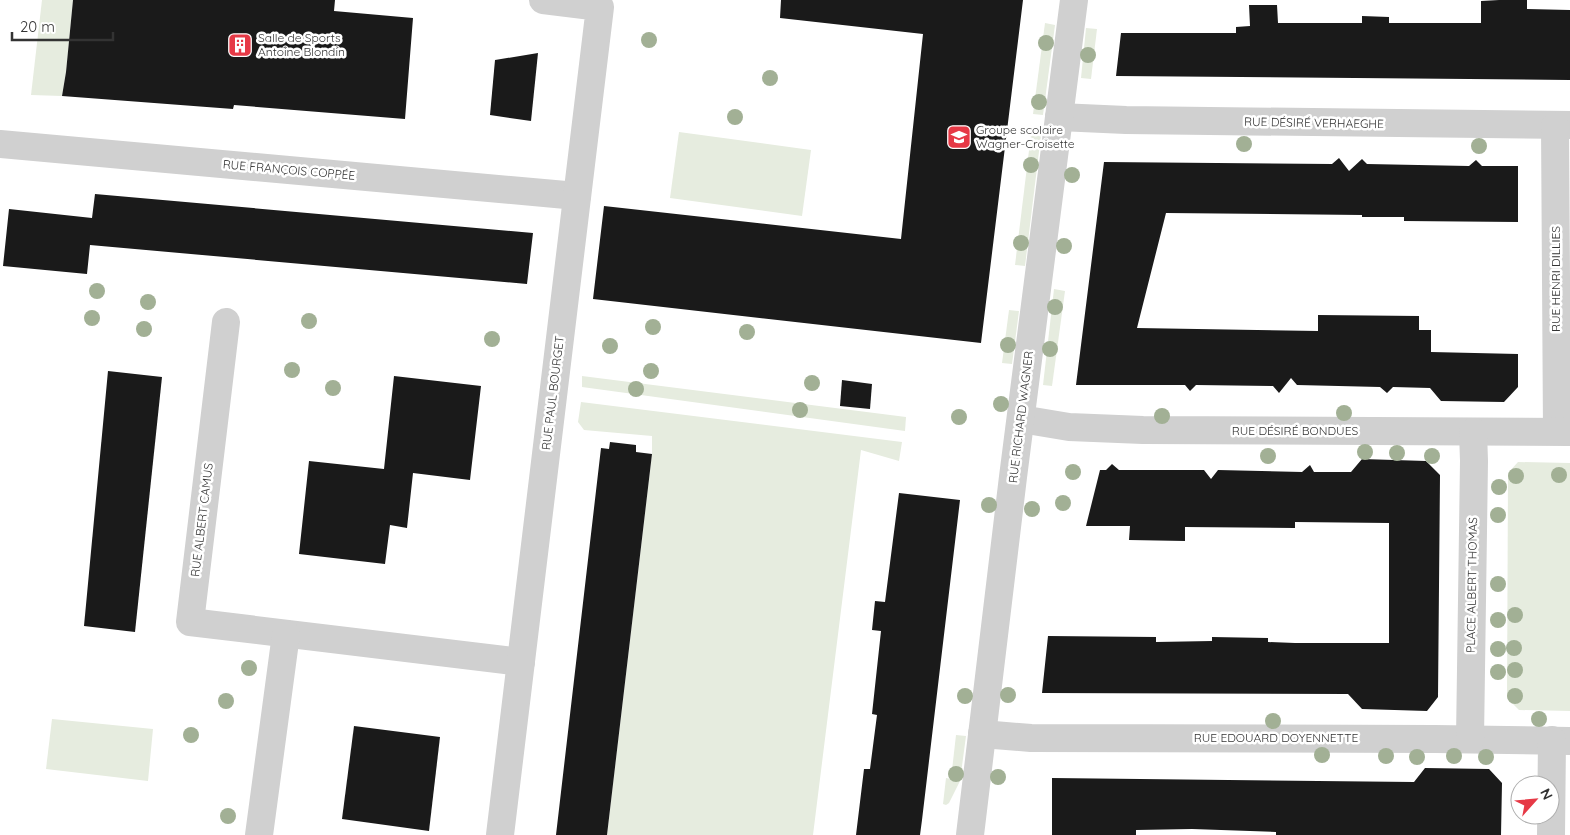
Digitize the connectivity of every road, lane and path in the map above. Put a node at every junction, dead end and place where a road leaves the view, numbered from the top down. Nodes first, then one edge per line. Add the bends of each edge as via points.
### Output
1 (543, 0) edge
2 (1074, 0) edge
3 (1059, 117) junction
4 (1562, 125) edge
5 (0, 144) edge
6 (577, 196) junction
7 (226, 322) dead end
8 (1021, 419) junction
9 (1473, 432) junction
10 (1564, 432) edge
11 (286, 634) junction
12 (521, 662) junction
13 (982, 734) junction
14 (1470, 739) junction
15 (1561, 740) edge
16 (259, 835) edge
17 (500, 835) edge
18 (970, 835) edge
19 (1551, 835) edge

1 - 6 street, RUE PAUL BOURGET via 600,7
2 - 3 street, RUE RICHARD WAGNER
3 - 4 street, RUE DÉSIRÉ VERHAEGHE
3 - 8 street, RUE RICHARD WAGNER
4 - 10 street, RUE HENRI DILLIES
5 - 6 street, RUE FRANÇOIS COPPÉE
6 - 12 street, RUE PAUL BOURGET
7 - 11 street, RUE ALBERT CAMUS via 190,622
8 - 9 street, RUE DÉSIRÉ BONDUES via 1069,427 1143,430
8 - 13 street, RUE RICHARD WAGNER
9 - 10 street, RUE DÉSIRÉ BONDUES
9 - 14 street, PLACE ALBERT THOMAS
11 - 12 street, RUE ALBERT CAMUS
11 - 16 street
12 - 17 street, RUE PAUL BOURGET
13 - 14 street, RUE EDOUARD DOYENNETTE via 1032,738
13 - 18 street, RUE RICHARD WAGNER
14 - 15 street, RUE EDOUARD DOYENNETTE
15 - 19 street

